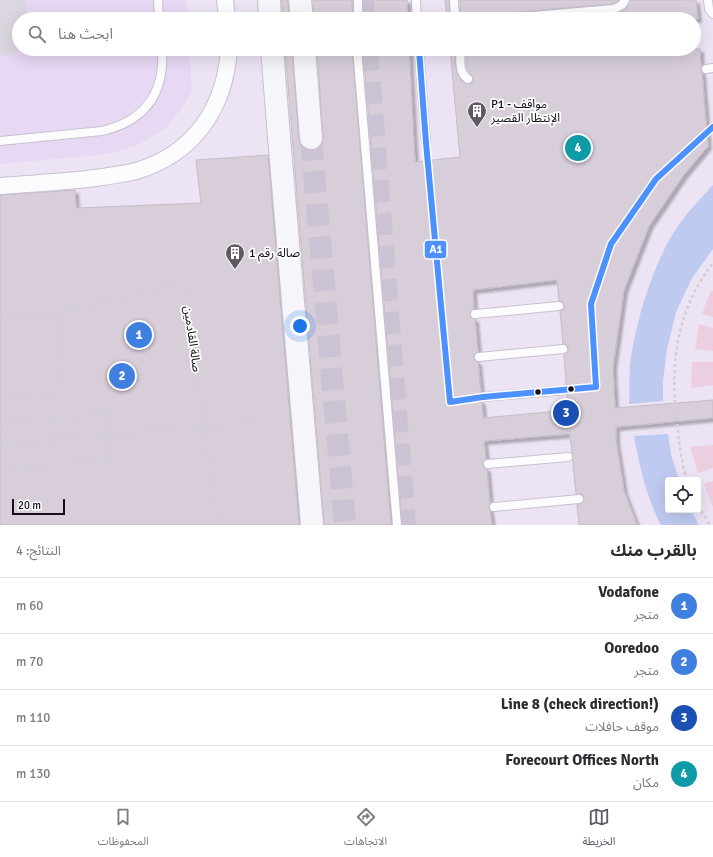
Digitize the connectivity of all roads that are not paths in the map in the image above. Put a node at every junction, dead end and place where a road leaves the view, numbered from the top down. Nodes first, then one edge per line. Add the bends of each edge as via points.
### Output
1 (158, 0) edge
2 (225, 0) edge
3 (269, 0) edge
4 (300, 0) edge
5 (358, 0) edge
6 (416, 0) edge
7 (454, 0) edge
8 (625, 0) edge
9 (708, 0) edge
10 (159, 12) edge
11 (226, 12) edge
12 (270, 12) edge
13 (301, 12) edge
14 (358, 12) edge
15 (417, 12) edge
16 (455, 12) edge
17 (579, 12) edge
18 (713, 14) edge
19 (162, 56) edge
20 (229, 56) edge
21 (273, 56) edge
22 (305, 56) edge
23 (358, 56) edge
24 (420, 56) edge
25 (460, 56) edge
26 (468, 79) dead end
27 (311, 138) tunnel mouth
28 (0, 141) edge
29 (426, 143) dead end
30 (0, 186) edge
31 (559, 306) dead end
32 (475, 314) dead end
33 (564, 349) dead end
34 (479, 357) dead end
35 (567, 390) dead end
36 (483, 397) dead end
37 (568, 456) dead end
38 (488, 464) dead end
39 (578, 499) dead end
40 (494, 507) dead end
41 (312, 525) edge
42 (397, 525) edge

1 - 10 lane
2 - 11 street
3 - 12 street
4 - 13 street
5 - 14 lane
6 - 15 lane
7 - 16 lane
8 - 17 lane via 614,9
9 - 18 lane via 709,9
19 - 28 lane via 159,84 153,98 131,120 117,128
20 - 30 street via 223,88 215,107 204,125 174,154 155,164 115,175
21 - 41 street
22 - 27 street
23 - 42 lane
24 - 29 lane
25 - 26 lane via 461,71
31 - 32 lane
33 - 34 lane
35 - 36 lane
37 - 38 lane
39 - 40 lane

